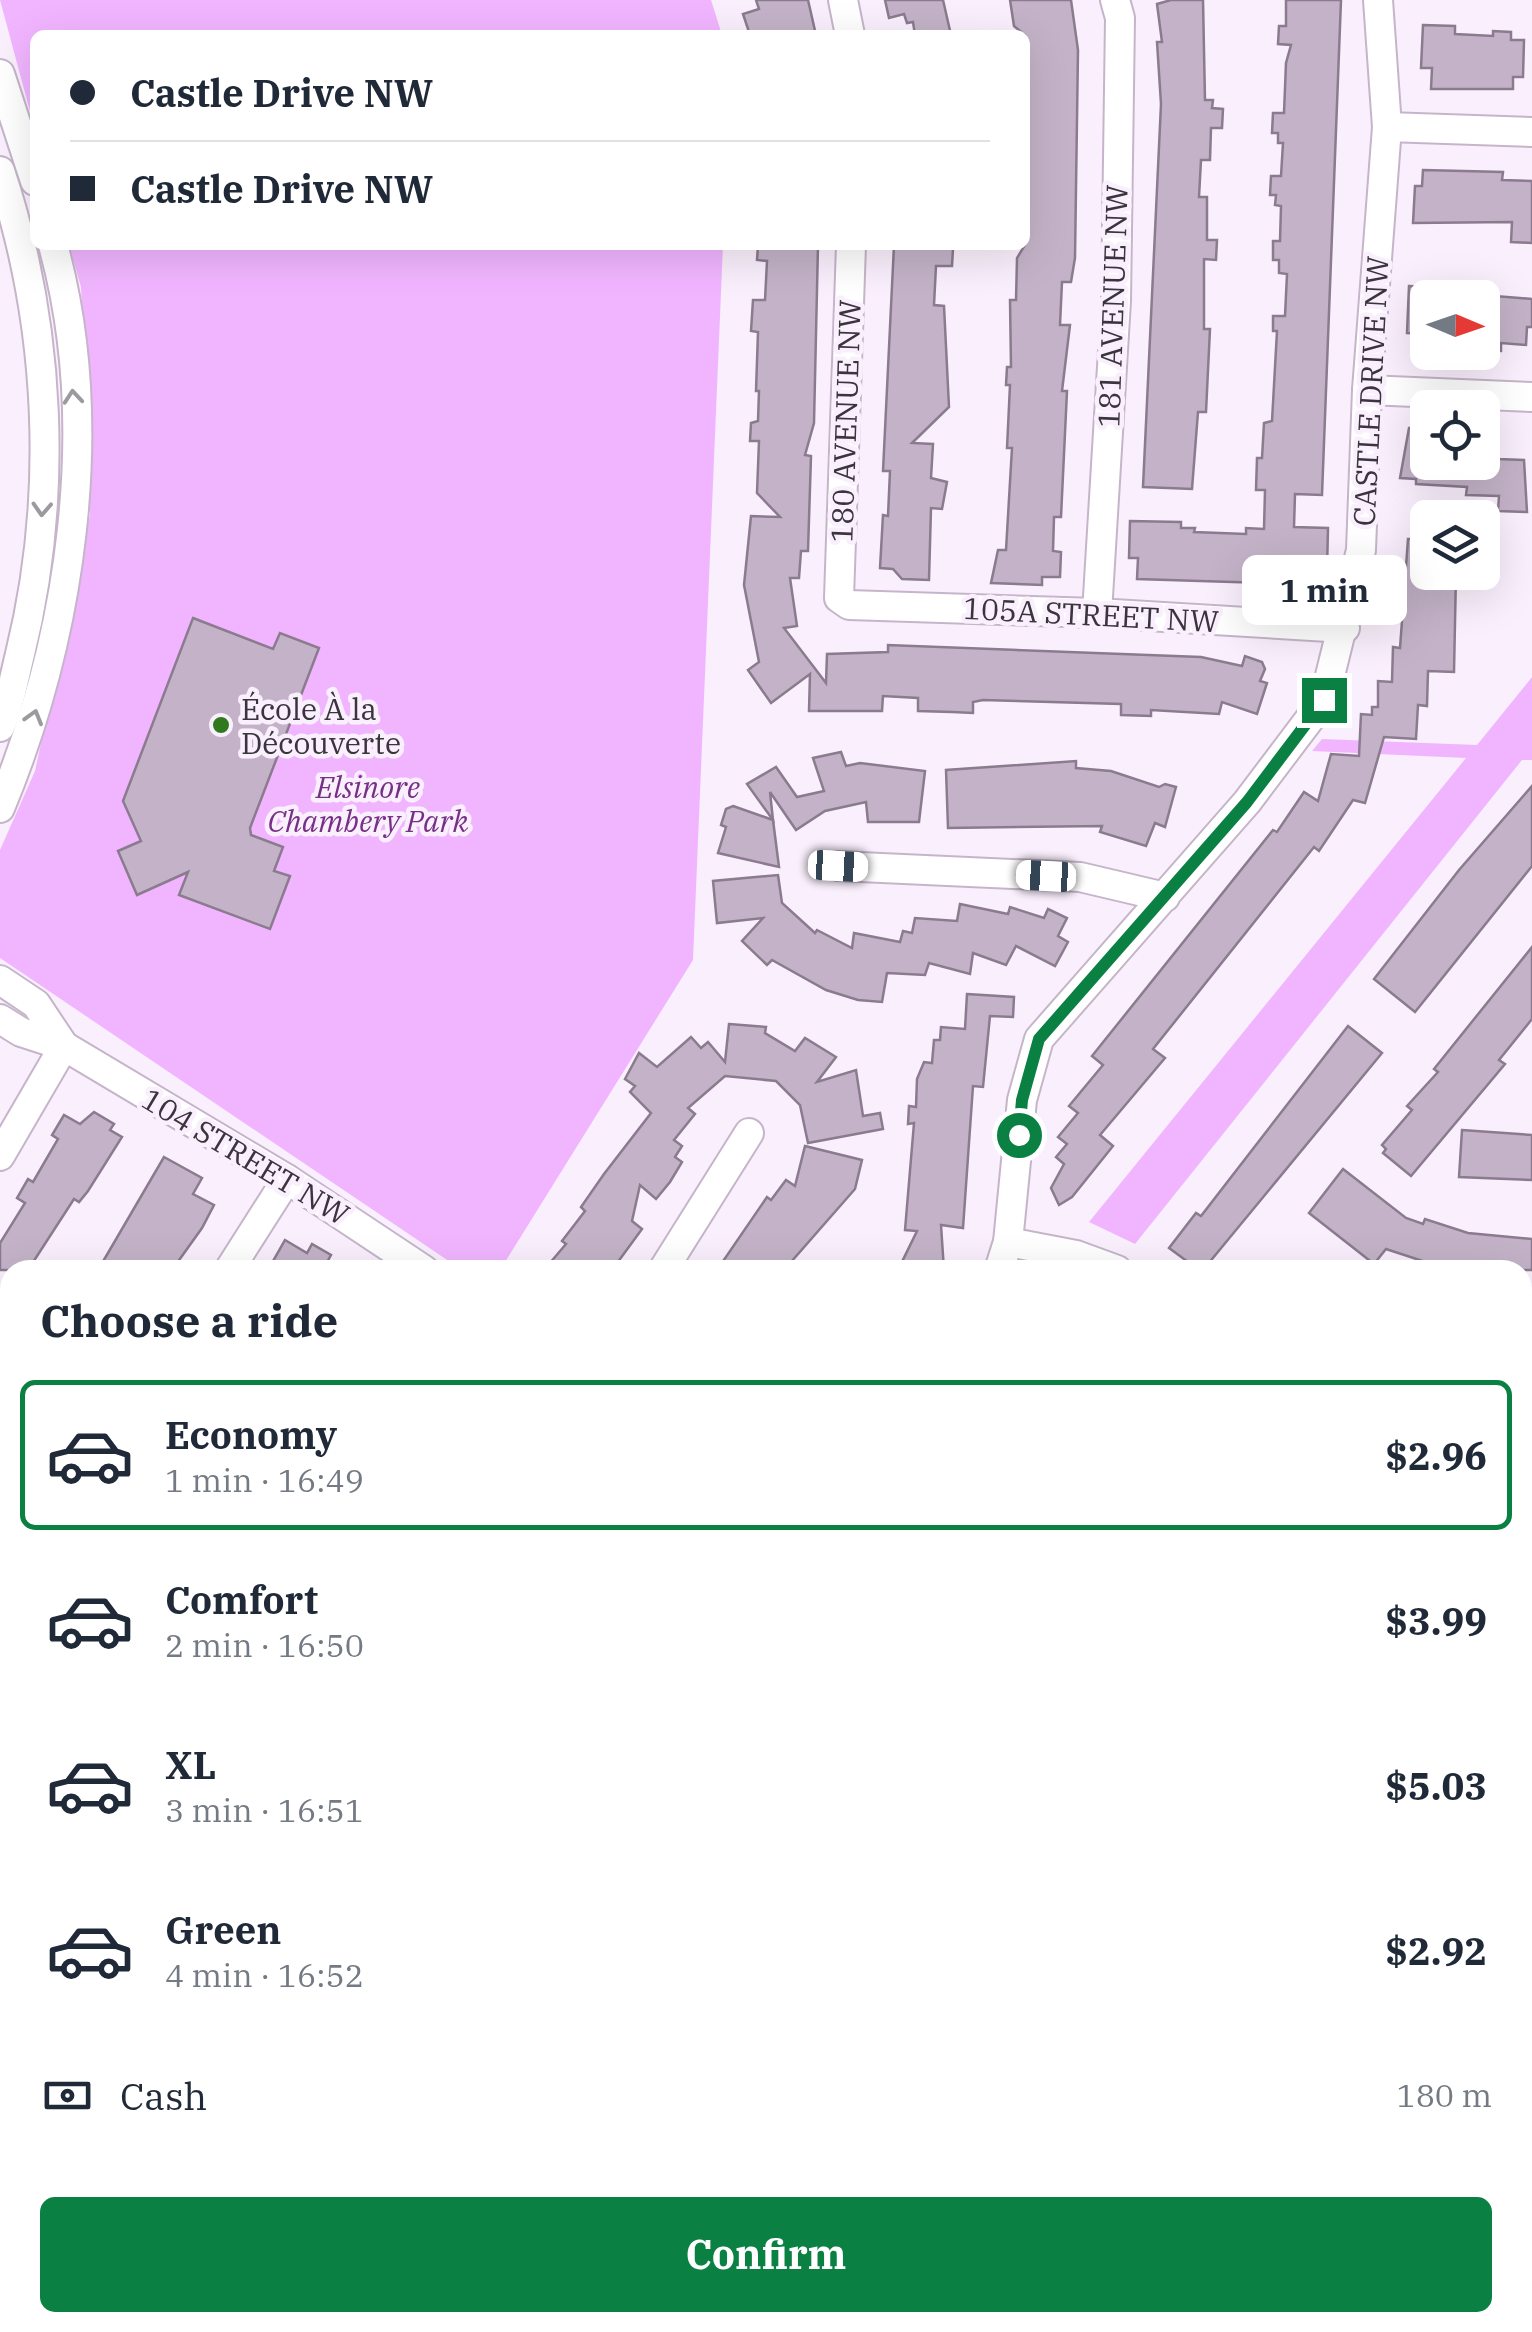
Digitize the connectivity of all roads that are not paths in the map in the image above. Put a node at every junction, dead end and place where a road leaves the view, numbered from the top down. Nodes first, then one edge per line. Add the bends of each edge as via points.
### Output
1 (843, 0) edge
2 (1115, 0) edge
3 (1378, 0) edge
4 (849, 30) edge
5 (0, 74) edge
6 (1388, 127) junction
7 (1532, 132) edge
8 (30, 166) edge
9 (0, 171) edge
10 (54, 250) edge
11 (851, 250) edge
12 (1367, 390) junction
13 (1532, 397) edge
14 (839, 598) joint
15 (1097, 612) junction
16 (1345, 628) junction
17 (0, 727) edge
18 (0, 808) edge
19 (838, 866) dead end
20 (1166, 897) junction
21 (0, 980) edge
22 (0, 1019) edge
23 (64, 1046) junction
24 (749, 1133) dead end
25 (0, 1156) edge
26 (286, 1179) junction
27 (1008, 1242) junction
28 (236, 1260) edge
29 (409, 1260) edge
30 (669, 1260) edge
31 (1002, 1260) edge
32 (1090, 1260) edge

1 - 4 street
2 - 15 street, 181 AVENUE NW via 1116,300
3 - 6 street, CASTLE DRIVE NW
5 - 8 street
6 - 7 street
6 - 12 street, CASTLE DRIVE NW
9 -> 17 street via 42,364 46,446 32,592
18 -> 10 street via 58,635 74,521 76,432 64,287
11 - 14 street, 180 AVENUE NW
12 - 13 street
12 - 16 street, CASTLE DRIVE NW via 1361,550
14 - 15 street, 105A STREET NW via 848,605
15 - 16 street, 105A STREET NW
16 - 20 street, CASTLE DRIVE NW via 1324,700
19 - 20 street via 1080,877
20 - 27 street, CASTLE DRIVE NW via 1039,1039 1022,1100
21 - 23 street, 104 STREET NW via 36,1004
22 - 23 street, 104 STREET NW
23 - 25 street
23 - 26 street, 104 STREET NW
24 - 30 street
26 - 28 street
26 - 29 street, 104 STREET NW
27 - 31 street, CASTLE DRIVE NW
27 - 32 street

